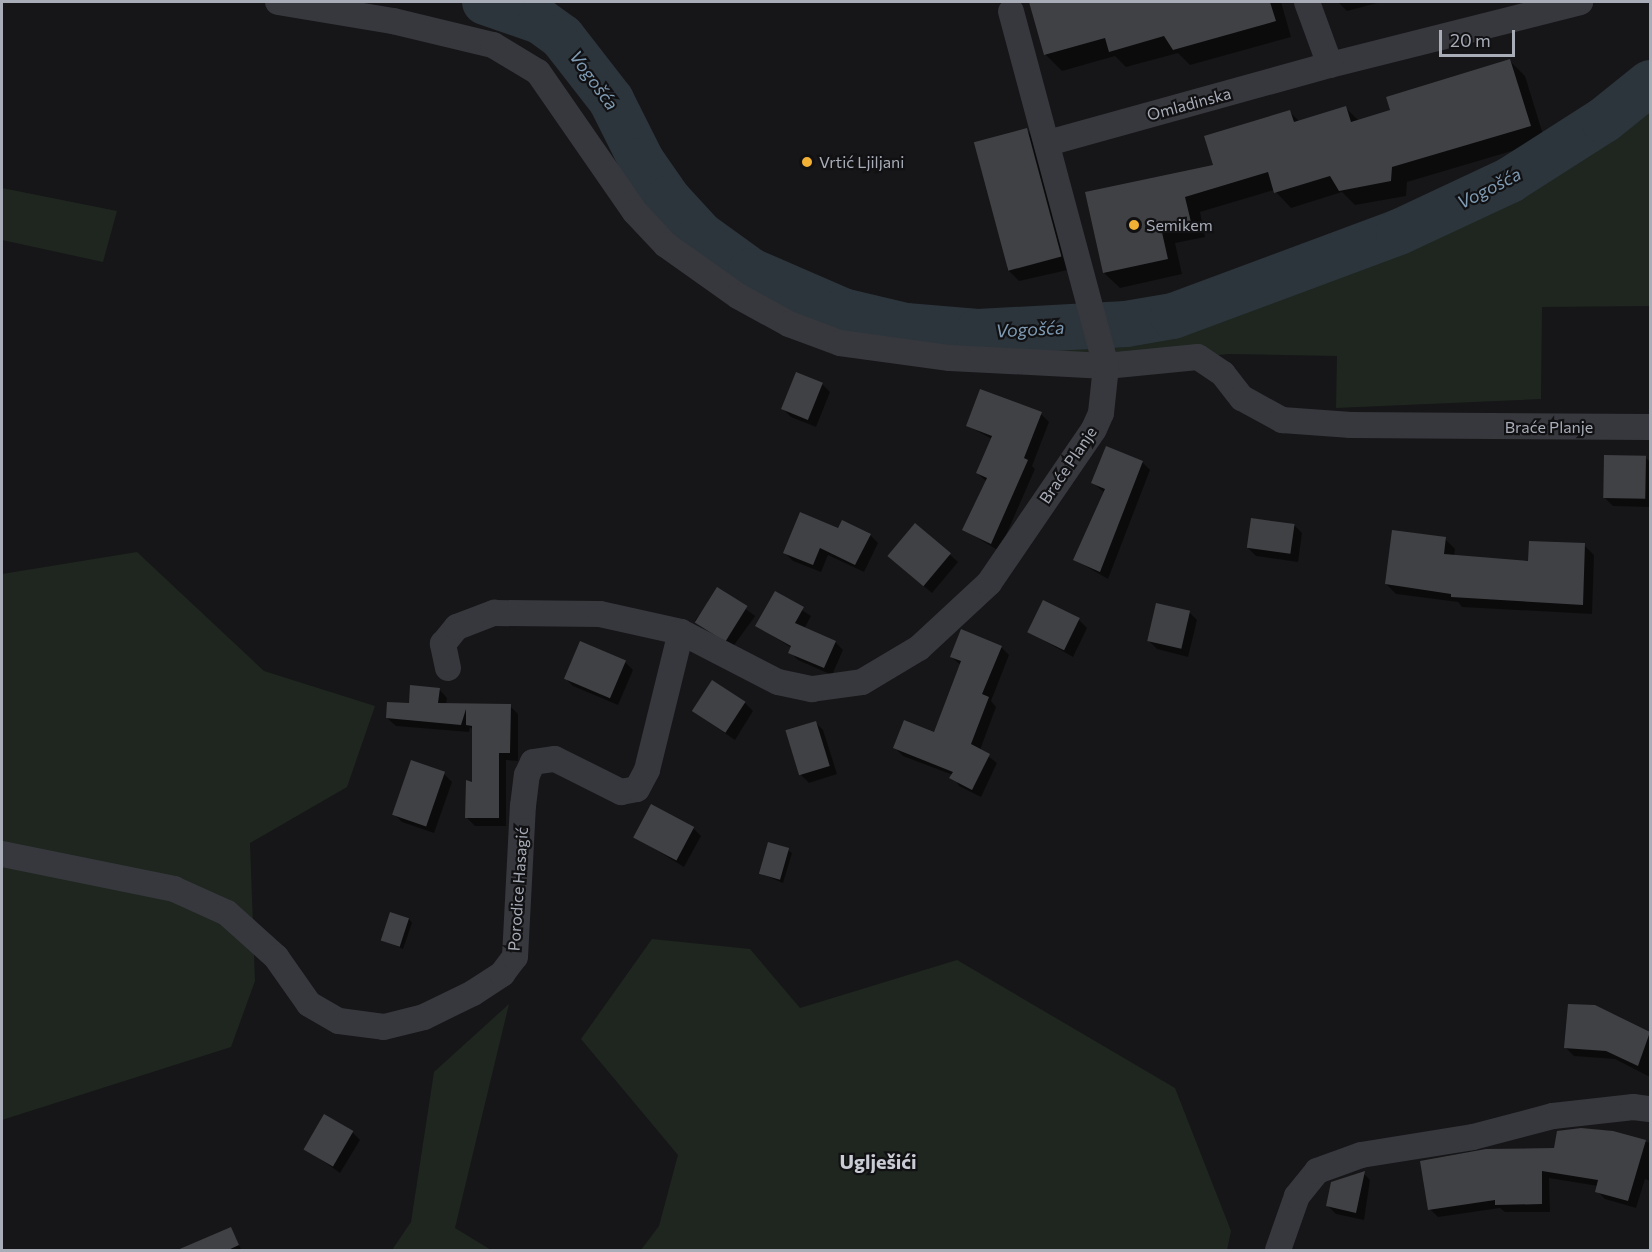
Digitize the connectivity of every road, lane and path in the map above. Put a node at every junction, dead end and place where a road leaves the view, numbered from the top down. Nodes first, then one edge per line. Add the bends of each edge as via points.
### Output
1 (278, 2) edge
2 (1307, 2) edge
3 (1580, 2) edge
4 (1011, 10) dead end
5 (1330, 66) junction
6 (1048, 143) junction
7 (1103, 356) junction
8 (1650, 427) edge
9 (681, 632) junction
10 (448, 668) dead end
11 (2, 854) edge
12 (1650, 1109) edge
13 (1278, 1251) edge

1 - 7 street via 393,21 493,45 538,72 635,212 666,245 738,296 789,324 840,343 950,358
2 - 5 street
3 - 5 street, Omladinska
4 - 6 street
5 - 6 street, Omladinska
6 - 7 street
7 - 8 street, Braće Planje via 1198,357 1223,374 1242,398 1282,420 1351,425
7 - 9 street, Braće Planje via 1101,413 1094,429 989,583 919,648 887,671 862,682 812,689 778,682
9 - 10 street via 600,614 494,613 457,627 443,644
9 - 11 street, Porodice Hasagić via 647,771 637,789 613,789 555,759 533,762 523,806 515,957 502,974 424,1017 384,1026 339,1021 309,1004 276,957 227,913 174,889
12 - 13 street via 1633,1107 1553,1116 1473,1137 1361,1155 1317,1171 1297,1196

